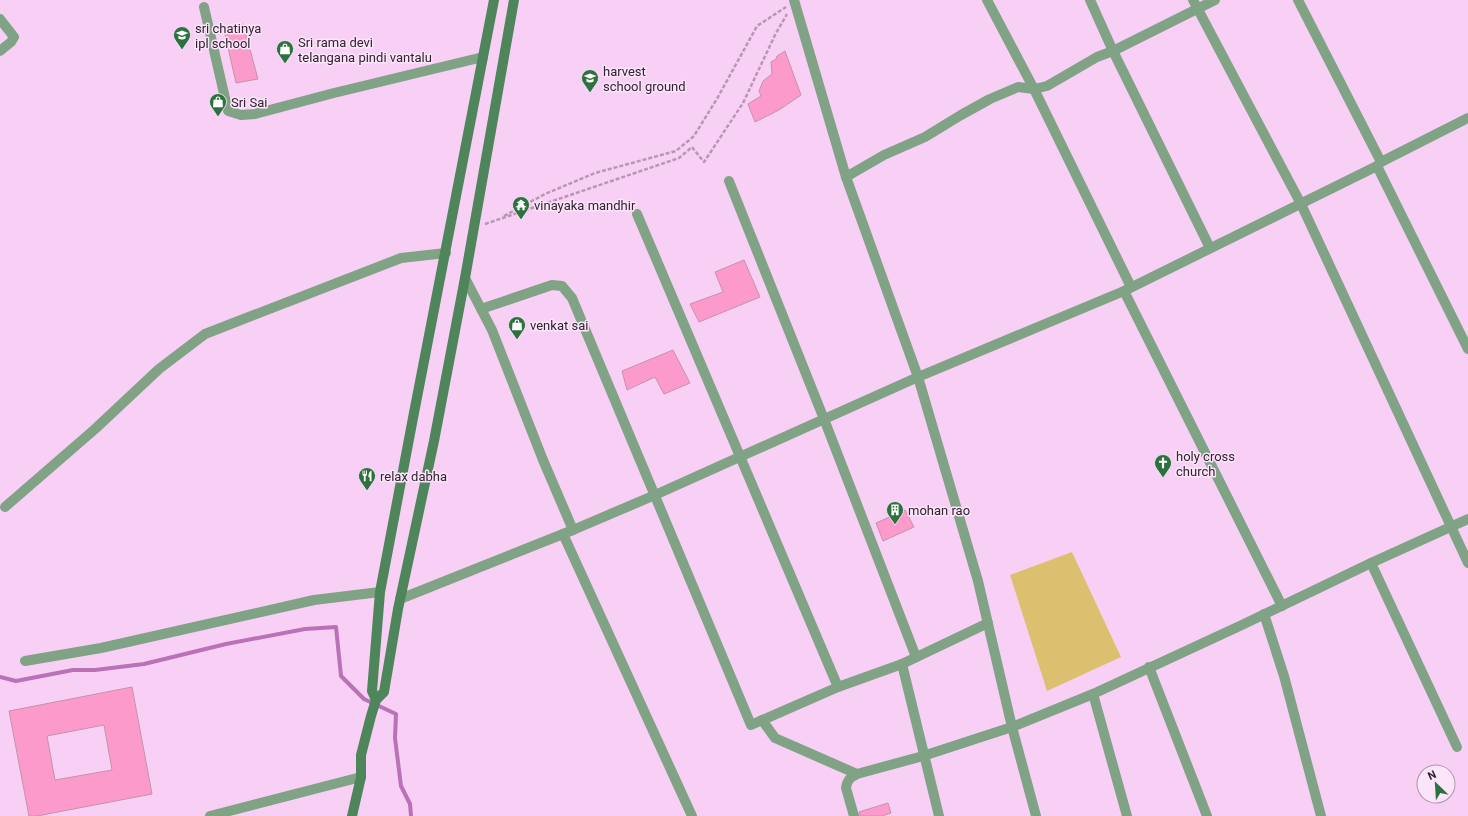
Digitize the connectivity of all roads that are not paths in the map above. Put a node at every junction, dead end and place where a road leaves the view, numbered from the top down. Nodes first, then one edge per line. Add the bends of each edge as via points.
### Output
1 (494, 0) edge
2 (514, 0) edge
3 (986, 0) edge
4 (1090, 0) edge
5 (1215, 0) edge
6 (1298, 0) edge
7 (794, 1) edge
8 (1195, 4) edge
9 (204, 7) dead end
10 (0, 19) edge
11 (0, 51) edge
12 (1113, 51) junction
13 (483, 57) junction
14 (1034, 89) junction
15 (1468, 120) edge
16 (1379, 164) junction
17 (846, 177) junction
18 (729, 181) dead end
19 (1301, 204) junction
20 (637, 214) dead end
21 (1210, 248) junction
22 (446, 253) junction
23 (465, 278) junction
24 (1128, 289) junction
25 (481, 309) junction
26 (1468, 349) edge
27 (918, 377) junction
28 (824, 419) junction
29 (740, 456) junction
30 (655, 495) junction
31 (5, 507) dead end
32 (1468, 519) edge
33 (1452, 527) junction
34 (573, 530) junction
35 (563, 534) junction
36 (1371, 563) junction
37 (1468, 563) edge
38 (380, 592) junction
39 (400, 599) junction
40 (1282, 606) junction
41 (1264, 614) junction
42 (988, 623) junction
43 (916, 657) junction
44 (25, 660) dead end
45 (902, 664) junction
46 (1149, 667) junction
47 (838, 687) junction
48 (1093, 694) junction
49 (376, 700) junction
50 (762, 720) junction
51 (1012, 727) junction
52 (1457, 746) dead end
53 (924, 756) junction
54 (857, 774) junction
55 (361, 776) junction
56 (238, 812) edge
57 (210, 816) edge
58 (352, 816) edge
59 (692, 816) edge
60 (854, 816) edge
61 (939, 816) edge
62 (1036, 816) edge
63 (1127, 816) edge
64 (1207, 816) edge
65 (1321, 816) edge

1 - 13 street
2 - 23 street
3 - 14 street
4 - 12 street
5 - 8 street
6 - 16 street
7 - 17 street
8 - 12 street
8 - 19 street
9 - 13 street via 228,111 241,115 255,114 334,92
10 - 11 street via 14,37
12 - 14 street via 1097,57 1047,86
12 - 21 street
13 - 22 street
14 - 17 street via 1018,87 990,99 925,137 884,155
14 - 24 street
15 - 16 street
16 - 19 street
16 - 26 street
17 - 27 street
18 - 28 street
19 - 21 street
19 - 33 street
20 - 29 street
21 - 24 street
22 - 31 street via 401,258 205,334 159,369
22 - 38 street
23 - 25 street
23 - 39 street
24 - 27 street
24 - 40 street
25 - 30 street via 552,285 562,286 572,298
25 - 34 street via 492,330
27 - 28 street
27 - 42 street
28 - 29 street
28 - 43 street
29 - 30 street
29 - 47 street
30 - 34 street
30 - 50 street via 751,725
32 - 33 street
33 - 36 street
33 - 37 street
34 - 35 street
35 - 39 street
35 - 59 street
36 - 40 street
36 - 52 street
38 - 44 street via 314,600 101,648
38 - 49 street via 372,690
39 - 49 street via 384,692
40 - 41 street
41 - 46 street
41 - 65 street via 1284,676
42 - 43 street
42 - 51 street
43 - 45 street
45 - 47 street
45 - 53 street
46 - 48 street
46 - 64 street
47 - 50 street
48 - 51 street
48 - 63 street
49 - 55 street via 361,755
50 - 54 street via 775,738
51 - 53 street
51 - 62 street
53 - 54 street
53 - 61 street
54 - 60 street via 849,778 846,788
55 - 56 street
55 - 58 street
56 - 57 street

